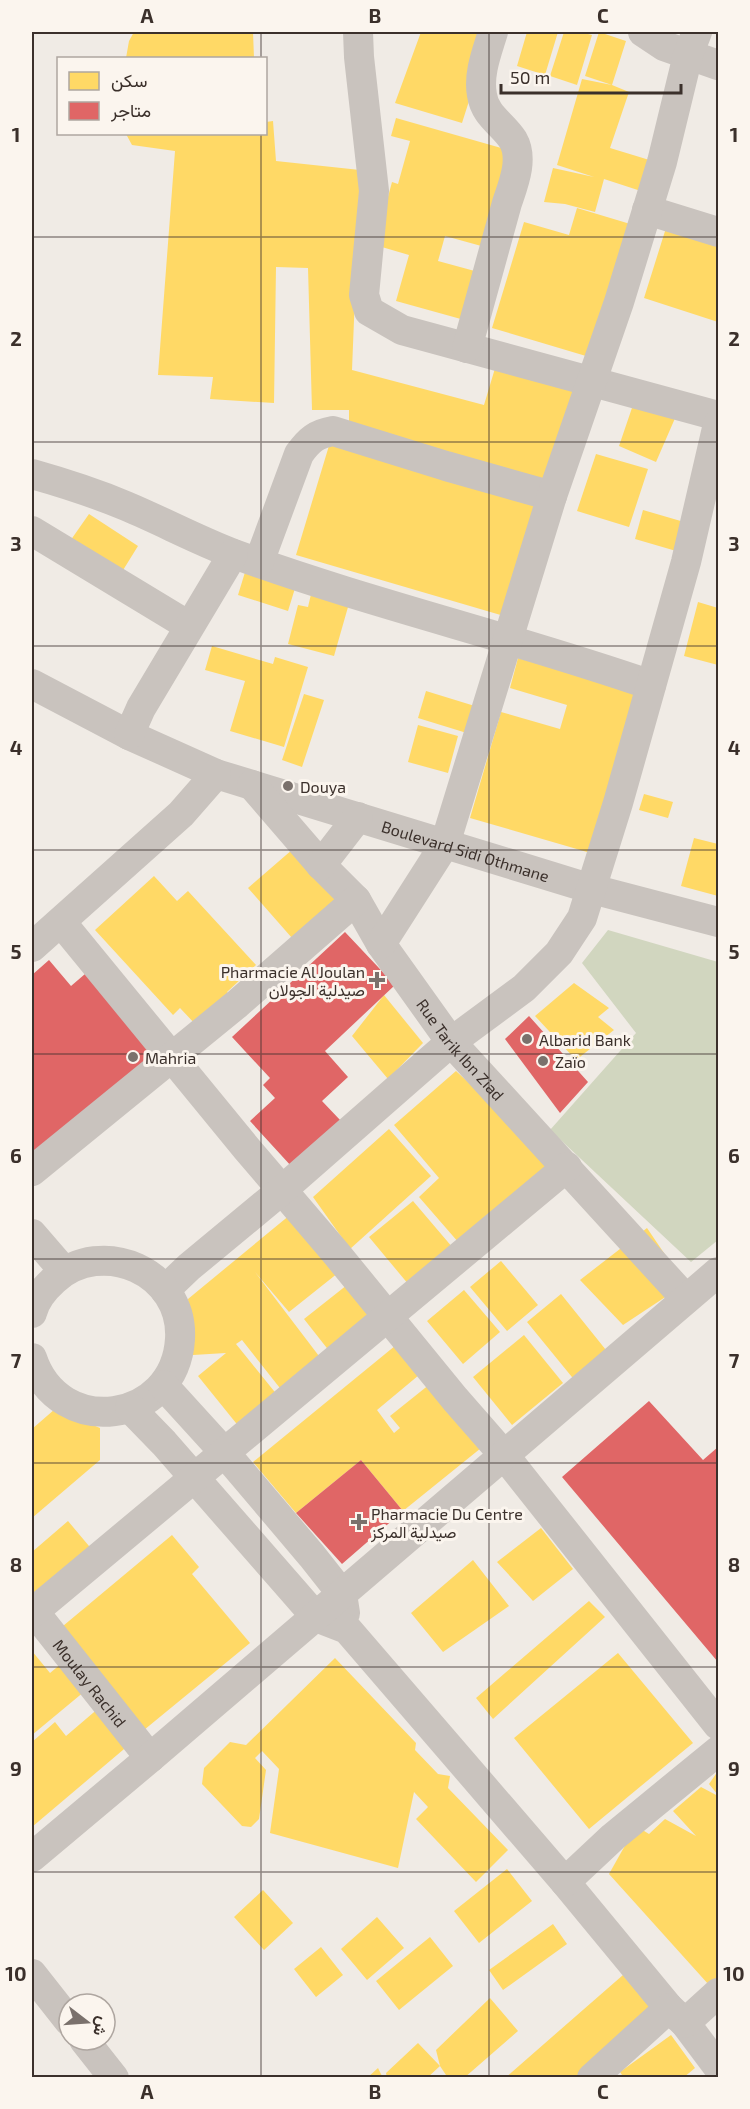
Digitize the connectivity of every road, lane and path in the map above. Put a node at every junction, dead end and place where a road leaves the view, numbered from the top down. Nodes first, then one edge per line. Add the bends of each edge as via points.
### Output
1 (358, 32) edge
2 (493, 32) edge
3 (643, 32) edge
4 (693, 43) edge
5 (718, 65) edge
6 (647, 210) junction
7 (718, 232) edge
8 (466, 348) junction
9 (593, 382) junction
10 (718, 430) edge
11 (32, 474) edge
12 (552, 496) junction
13 (32, 531) edge
14 (246, 558) junction
15 (189, 626) junction
16 (508, 641) junction
17 (32, 684) edge
18 (651, 685) junction
19 (129, 735) junction
20 (216, 774) junction
21 (252, 785) junction
22 (358, 817) junction
23 (446, 844) junction
24 (321, 865) junction
25 (592, 889) junction
26 (356, 900) junction
27 (61, 922) junction
28 (718, 922) edge
29 (381, 945) junction
30 (32, 947) edge
31 (451, 1042) junction
32 (171, 1057) junction
33 (567, 1167) junction
34 (32, 1171) edge
35 (282, 1190) junction
36 (32, 1234) edge
37 (718, 1272) edge
38 (42, 1288) edge
39 (165, 1290) junction
40 (686, 1299) junction
41 (388, 1316) junction
42 (32, 1358) edge
43 (163, 1385) junction
44 (40, 1394) edge
45 (130, 1408) junction
46 (224, 1452) junction
47 (504, 1455) junction
48 (194, 1478) junction
49 (342, 1594) junction
50 (32, 1611) edge
51 (316, 1617) junction
52 (346, 1629) junction
53 (718, 1725) edge
54 (718, 1751) edge
55 (150, 1758) junction
56 (32, 1857) edge
57 (565, 1882) junction
58 (32, 1974) edge
59 (718, 1993) edge
60 (57, 2006) edge
61 (677, 2015) junction
62 (93, 2052) edge
63 (718, 2067) edge
64 (114, 2078) edge
65 (592, 2078) edge

1 - 8 street via 374,190 366,305 369,312 402,330
2 - 8 street via 481,80 482,97 488,112 513,140 517,164
3 - 4 street via 664,46
4 - 5 street
4 - 6 street
6 - 7 street
6 - 9 street
8 - 9 street
9 - 10 street via 647,398
9 - 12 street
10 - 18 street
11 - 14 street via 126,506
12 - 14 street via 333,431 319,434 298,454
12 - 16 street
13 - 15 street
14 - 15 street
14 - 16 street
15 - 19 street
16 - 18 street
16 - 23 street
17 - 19 street, Boulevard Sidi Othmane
18 - 25 street
19 - 20 street, Boulevard Sidi Othmane
20 - 21 street, Boulevard Sidi Othmane
20 - 27 street via 181,814
21 - 22 street, Boulevard Sidi Othmane
21 - 24 street, Rue Tarik Ibn Ziad
22 - 23 street, Boulevard Sidi Othmane
22 - 24 street
23 - 25 street, Boulevard Sidi Othmane
23 - 29 street
24 - 26 street, Rue Tarik Ibn Ziad
25 - 28 street, Boulevard Sidi Othmane
25 - 31 street via 582,918 559,953 524,988
26 - 29 street, Rue Tarik Ibn Ziad
26 - 32 street
27 - 30 street
27 - 32 street
29 - 31 street, Rue Tarik Ibn Ziad
31 - 33 street, Rue Tarik Ibn Ziad
31 - 35 street
32 - 34 street
32 - 35 street
33 - 40 street, Rue Tarik Ibn Ziad
33 - 41 street
35 - 39 street
35 - 41 street
36 - 38 street
37 - 40 street
38 - 39 street via 90,1260 118,1260 144,1271
39 - 43 street via 177,1312 180,1338 175,1363
40 - 47 street
41 - 46 street
41 - 47 street
42 - 44 street
43 - 45 street
43 - 46 street
44 - 45 street via 95,1412
45 - 48 street
46 - 48 street
46 - 49 street
47 - 49 street
47 - 53 street
48 - 50 street
48 - 51 street
49 - 51 street
49 - 52 street
50 - 55 street, Moulay Rachid
51 - 52 street
51 - 55 street
52 - 57 street
54 - 57 street
55 - 56 street
57 - 61 street
58 - 60 street
59 - 61 street
61 - 63 street
61 - 65 street
62 - 64 street

